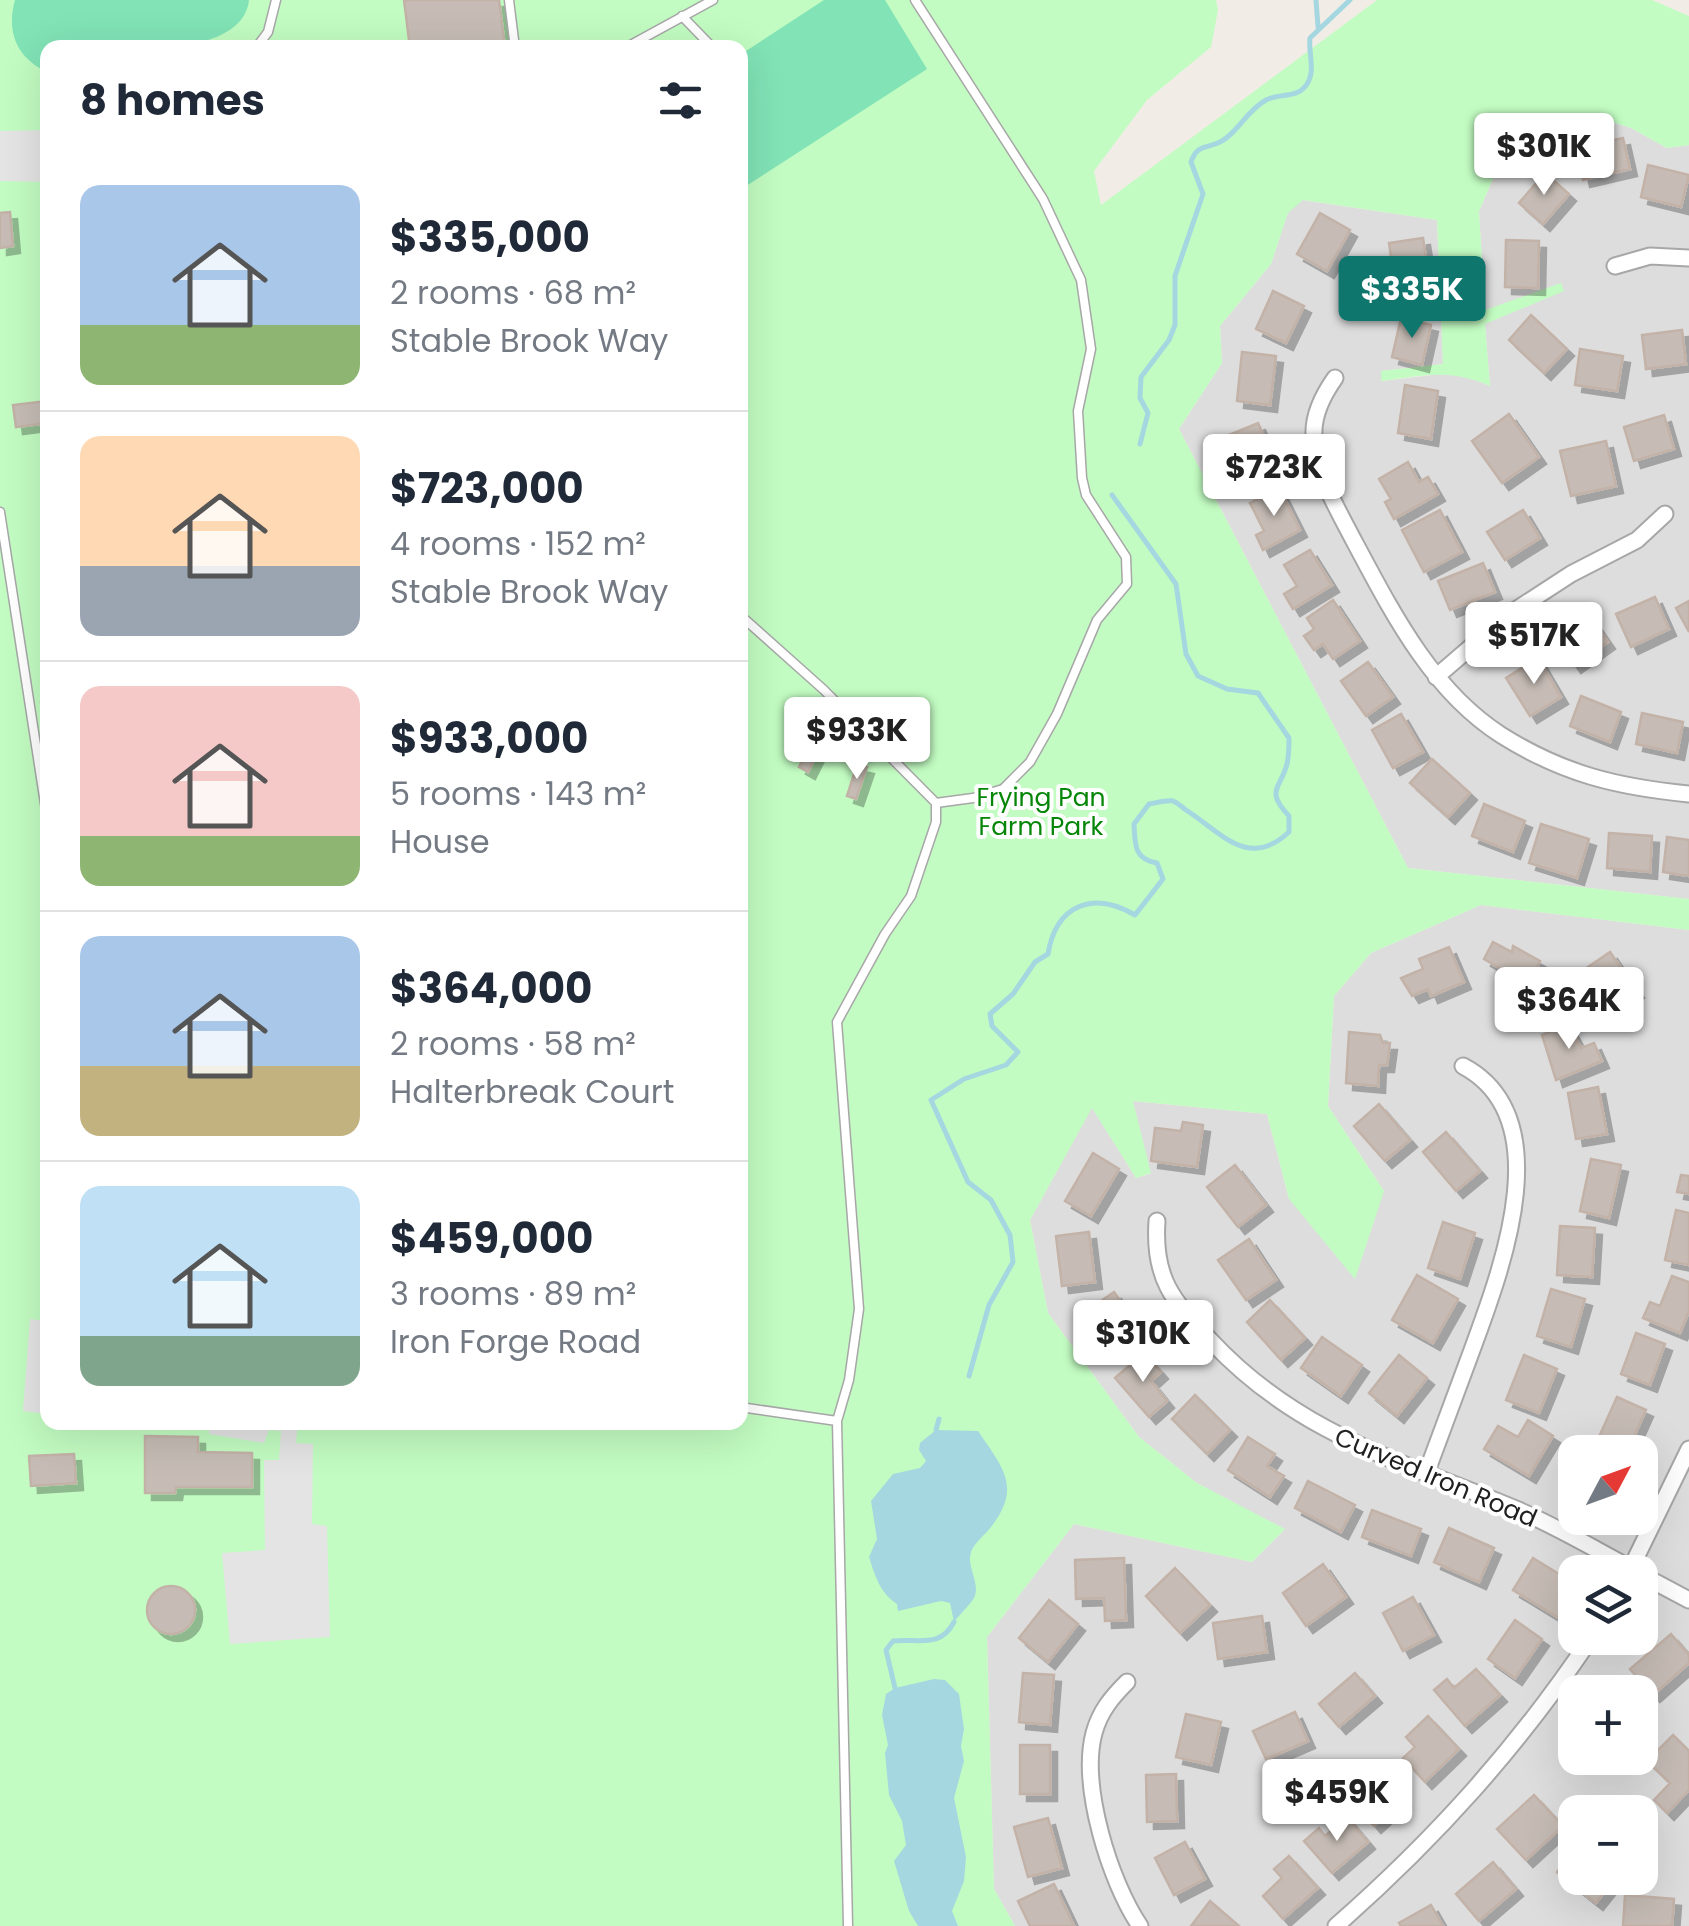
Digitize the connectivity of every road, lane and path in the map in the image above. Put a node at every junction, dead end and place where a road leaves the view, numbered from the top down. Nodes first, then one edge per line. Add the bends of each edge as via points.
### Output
1 (276, 0) edge
2 (509, 0) edge
3 (713, 0) edge
4 (915, 0) edge
5 (682, 16) junction
6 (262, 40) edge
7 (515, 40) edge
8 (639, 40) edge
9 (705, 40) edge
10 (1689, 258) edge
11 (1615, 266) dead end
12 (1335, 378) dead end
13 (0, 512) edge
14 (1665, 514) dead end
15 (748, 622) edge
16 (1436, 676) junction
17 (40, 771) edge
18 (1689, 794) edge
19 (936, 803) junction
20 (1464, 1066) dead end
21 (1157, 1221) dead end
22 (748, 1407) edge
23 (836, 1421) junction
24 (1689, 1449) edge
25 (1426, 1474) junction
26 (1603, 1555) edge
27 (1642, 1555) edge
28 (1658, 1584) edge
29 (1689, 1600) edge
30 (1580, 1655) edge
31 (1128, 1682) dead end
32 (848, 1926) edge
33 (1140, 1926) edge
34 (1336, 1926) edge

1 - 6 lane
2 - 7 lane
3 - 5 lane
4 - 19 lane via 1043,199 1081,280 1090,349 1078,411 1082,478 1126,556 1126,584 1097,620 1030,762 1004,789
5 - 8 lane
5 - 9 lane
10 - 11 street via 1650,256
12 - 16 street via 1313,431 1326,487 1387,603
13 - 17 lane
14 - 16 street via 1637,540 1508,615
15 - 19 lane
16 - 18 street via 1482,721 1540,758 1632,788
19 - 23 lane via 911,896 837,1022 859,1309 850,1380
20 - 25 street via 1490,1084 1506,1111 1514,1211 1501,1270
21 - 25 street, Curved Iron Road via 1155,1252 1164,1282 1228,1359 1310,1422
22 - 23 lane
23 - 32 lane
24 - 27 street
25 - 26 street, Curved Iron Road via 1519,1510
28 - 29 street, Curved Iron Road
30 - 34 street via 1498,1766
31 - 33 street via 1106,1703 1094,1731 1093,1777 1102,1840

